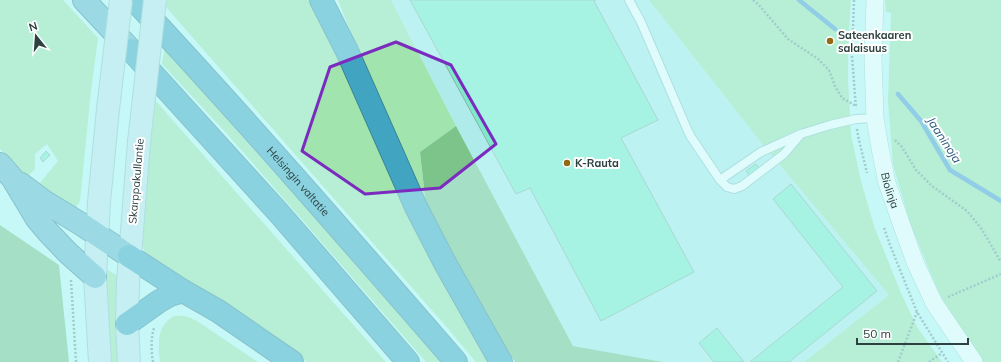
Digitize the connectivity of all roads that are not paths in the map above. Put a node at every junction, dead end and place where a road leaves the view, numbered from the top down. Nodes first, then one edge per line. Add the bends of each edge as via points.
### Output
1 (84, 0) edge
2 (321, 0) edge
3 (629, 0) edge
4 (875, 0) edge
5 (137, 1) edge
6 (875, 118) junction
7 (801, 134) junction
8 (7, 171) edge
9 (720, 180) junction
10 (97, 234) junction
11 (129, 256) junction
12 (95, 277) junction
13 (184, 291) junction
14 (127, 324) junction
15 (100, 362) edge
16 (129, 362) edge
17 (292, 362) edge
18 (408, 362) edge
19 (456, 362) edge
20 (501, 362) edge
21 (974, 362) edge

1 - 18 highway via 278,212
2 - 20 highway via 347,51 416,207
3 - 9 lane via 691,137
4 - 6 street, Biolinja
5 - 10 main road, bridge via 108,109
5 - 11 main road, Skarppakullantie, bridge via 139,142
5 - 19 highway, Helsingin valtatie
6 - 7 lane via 856,119
6 - 21 street, Biolinja via 887,183 915,262 934,303
7 - 9 lane via 761,152
7 - 9 lane via 784,154 742,186 727,187
8 - 10 highway via 45,202
8 - 12 highway via 44,228
10 - 11 highway
10 - 12 main road
11 - 13 highway
11 - 14 main road, Skarppakullantie
12 - 15 main road
13 - 14 highway via 158,302
13 - 17 highway
14 - 16 main road, Skarppakullantie

